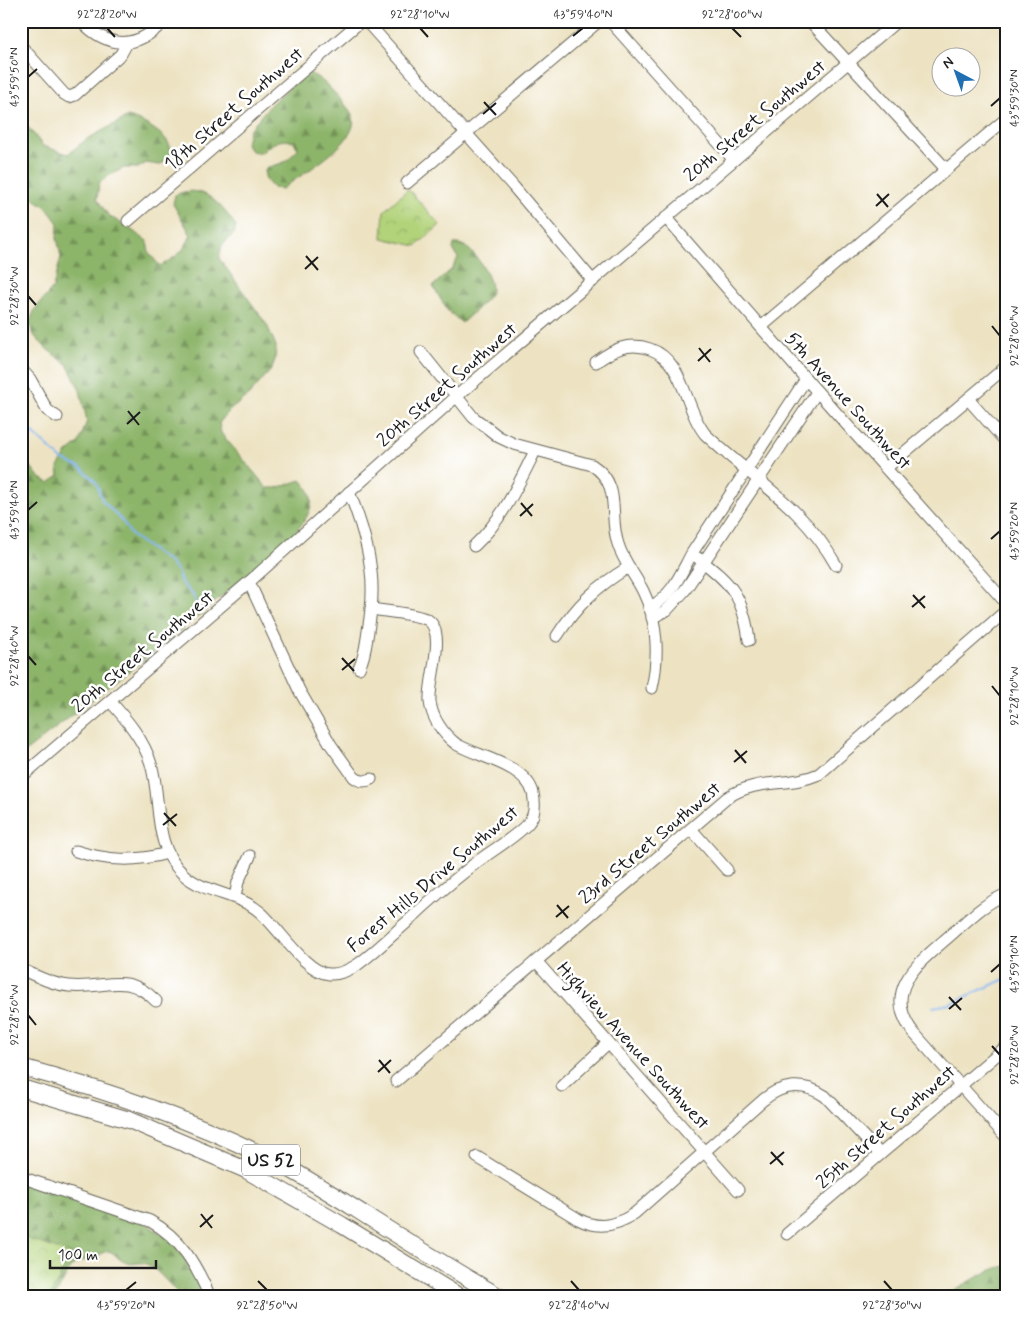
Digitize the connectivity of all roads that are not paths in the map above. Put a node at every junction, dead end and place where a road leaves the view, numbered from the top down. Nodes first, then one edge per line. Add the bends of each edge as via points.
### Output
1 (81, 21) edge
2 (164, 21) edge
3 (361, 21) edge
4 (366, 21) edge
5 (599, 21) edge
6 (610, 21) edge
7 (810, 21) edge
8 (897, 21) edge
9 (127, 43) junction
10 (21, 46) edge
11 (848, 64) junction
12 (1007, 118) edge
13 (466, 134) junction
14 (734, 160) junction
15 (946, 169) junction
16 (407, 183) dead end
17 (666, 218) junction
18 (128, 221) dead end
19 (593, 281) junction
20 (761, 327) junction
21 (421, 352) dead end
22 (596, 362) dead end
23 (1007, 366) edge
24 (21, 369) edge
25 (806, 379) junction
26 (817, 392) junction
27 (457, 396) junction
28 (968, 398) junction
29 (57, 417) dead end
30 (1007, 443) edge
31 (536, 451) junction
32 (886, 468) junction
33 (748, 470) junction
34 (759, 479) junction
35 (349, 492) junction
36 (474, 546) dead end
37 (692, 553) junction
38 (702, 561) junction
39 (836, 565) dead end
40 (629, 567) junction
41 (249, 582) junction
42 (1007, 604) edge
43 (371, 609) junction
44 (1007, 610) edge
45 (651, 613) junction
46 (557, 636) dead end
47 (749, 640) dead end
48 (359, 668) dead end
49 (652, 688) dead end
50 (110, 701) junction
51 (21, 777) edge
52 (371, 779) dead end
53 (691, 829) junction
54 (76, 851) dead end
55 (168, 853) junction
56 (250, 856) dead end
57 (727, 870) dead end
58 (1007, 894) edge
59 (234, 897) junction
60 (536, 961) junction
61 (21, 969) edge
62 (156, 1001) dead end
63 (608, 1043) junction
64 (1007, 1046) edge
65 (21, 1067) edge
66 (396, 1081) dead end
67 (960, 1084) junction
68 (562, 1086) dead end
69 (21, 1088) edge
70 (1007, 1138) edge
71 (705, 1152) junction
72 (880, 1154) junction
73 (477, 1156) dead end
74 (21, 1177) edge
75 (738, 1190) dead end
76 (787, 1234) dead end
77 (210, 1297) edge
78 (460, 1297) edge
79 (500, 1297) edge

1 - 9 street via 103,38
2 - 9 street via 145,37
3 - 18 street, 18th Street Southwest
4 - 13 street
5 - 13 street
6 - 14 street
7 - 11 street
8 - 11 street, 20th Street Southwest
9 - 10 street via 122,54 76,95 69,97
11 - 14 street, 20th Street Southwest
11 - 15 street
12 - 15 street
13 - 16 street
13 - 19 street
14 - 17 street, 20th Street Southwest
15 - 20 street
17 - 19 street, 20th Street Southwest
17 - 20 street, 5th Avenue Southwest
19 - 27 street, 20th Street Southwest
20 - 25 street, 5th Avenue Southwest
21 - 27 street
22 - 33 street via 618,348 630,346 649,348 663,356 675,369 698,425 713,442
23 - 28 street
24 - 29 street via 46,410
25 - 26 street, 5th Avenue Southwest
25 - 33 street
26 - 32 street, 5th Avenue Southwest
26 - 34 street
27 - 31 street via 486,429
27 - 35 street, 20th Street Southwest
28 - 30 street
28 - 32 street
31 - 36 street via 505,510
31 - 40 street via 586,463 604,474 613,496 618,544
32 - 42 street, 5th Avenue Southwest
33 - 34 street
33 - 37 street
34 - 38 street
34 - 39 street via 805,522
35 - 41 street, 20th Street Southwest
35 - 43 street via 370,562
37 - 38 street
37 - 45 street via 677,583
38 - 45 street via 676,602 661,615
38 - 47 street via 735,592 744,610
40 - 45 street
40 - 46 street via 589,595 570,615
41 - 50 street, 20th Street Southwest
41 - 52 street via 294,681 320,728 354,777 365,782
43 - 48 street via 366,647
43 - 59 street, Forest Hills Drive Southwest via 425,618 432,624 437,640 430,696 437,721 447,738 456,744 526,779 533,794 532,818 472,865 375,951 341,973 328,974 314,969 262,913
44 - 53 street, 23rd Street Southwest via 827,769 803,780 746,787 728,797
45 - 49 street via 657,657
50 - 51 street, 20th Street Southwest
50 - 55 street, Forest Hills Drive Southwest via 133,729 150,761 161,831
53 - 57 street
53 - 60 street, 23rd Street Southwest
54 - 55 street via 121,860
55 - 59 street, Forest Hills Drive Southwest via 182,873 195,882
56 - 59 street
58 - 67 street via 984,906 916,966 902,990 901,1004 906,1022
60 - 63 street, Highview Avenue Southwest
60 - 66 street, 23rd Street Southwest
61 - 62 street via 70,986 129,983
63 - 68 street
63 - 71 street, Highview Avenue Southwest
64 - 67 street, 25th Street Southwest
65 - 79 highway, US 52 via 178,1117 250,1150 295,1173
67 - 70 street
67 - 72 street, 25th Street Southwest
69 - 78 highway, US 52 via 129,1120 246,1170
71 - 72 street via 767,1096 779,1089 796,1086 825,1096
71 - 73 street via 627,1219 603,1226 578,1220
71 - 75 street, Highview Avenue Southwest
72 - 76 street, 25th Street Southwest
74 - 77 street via 159,1226 189,1255

